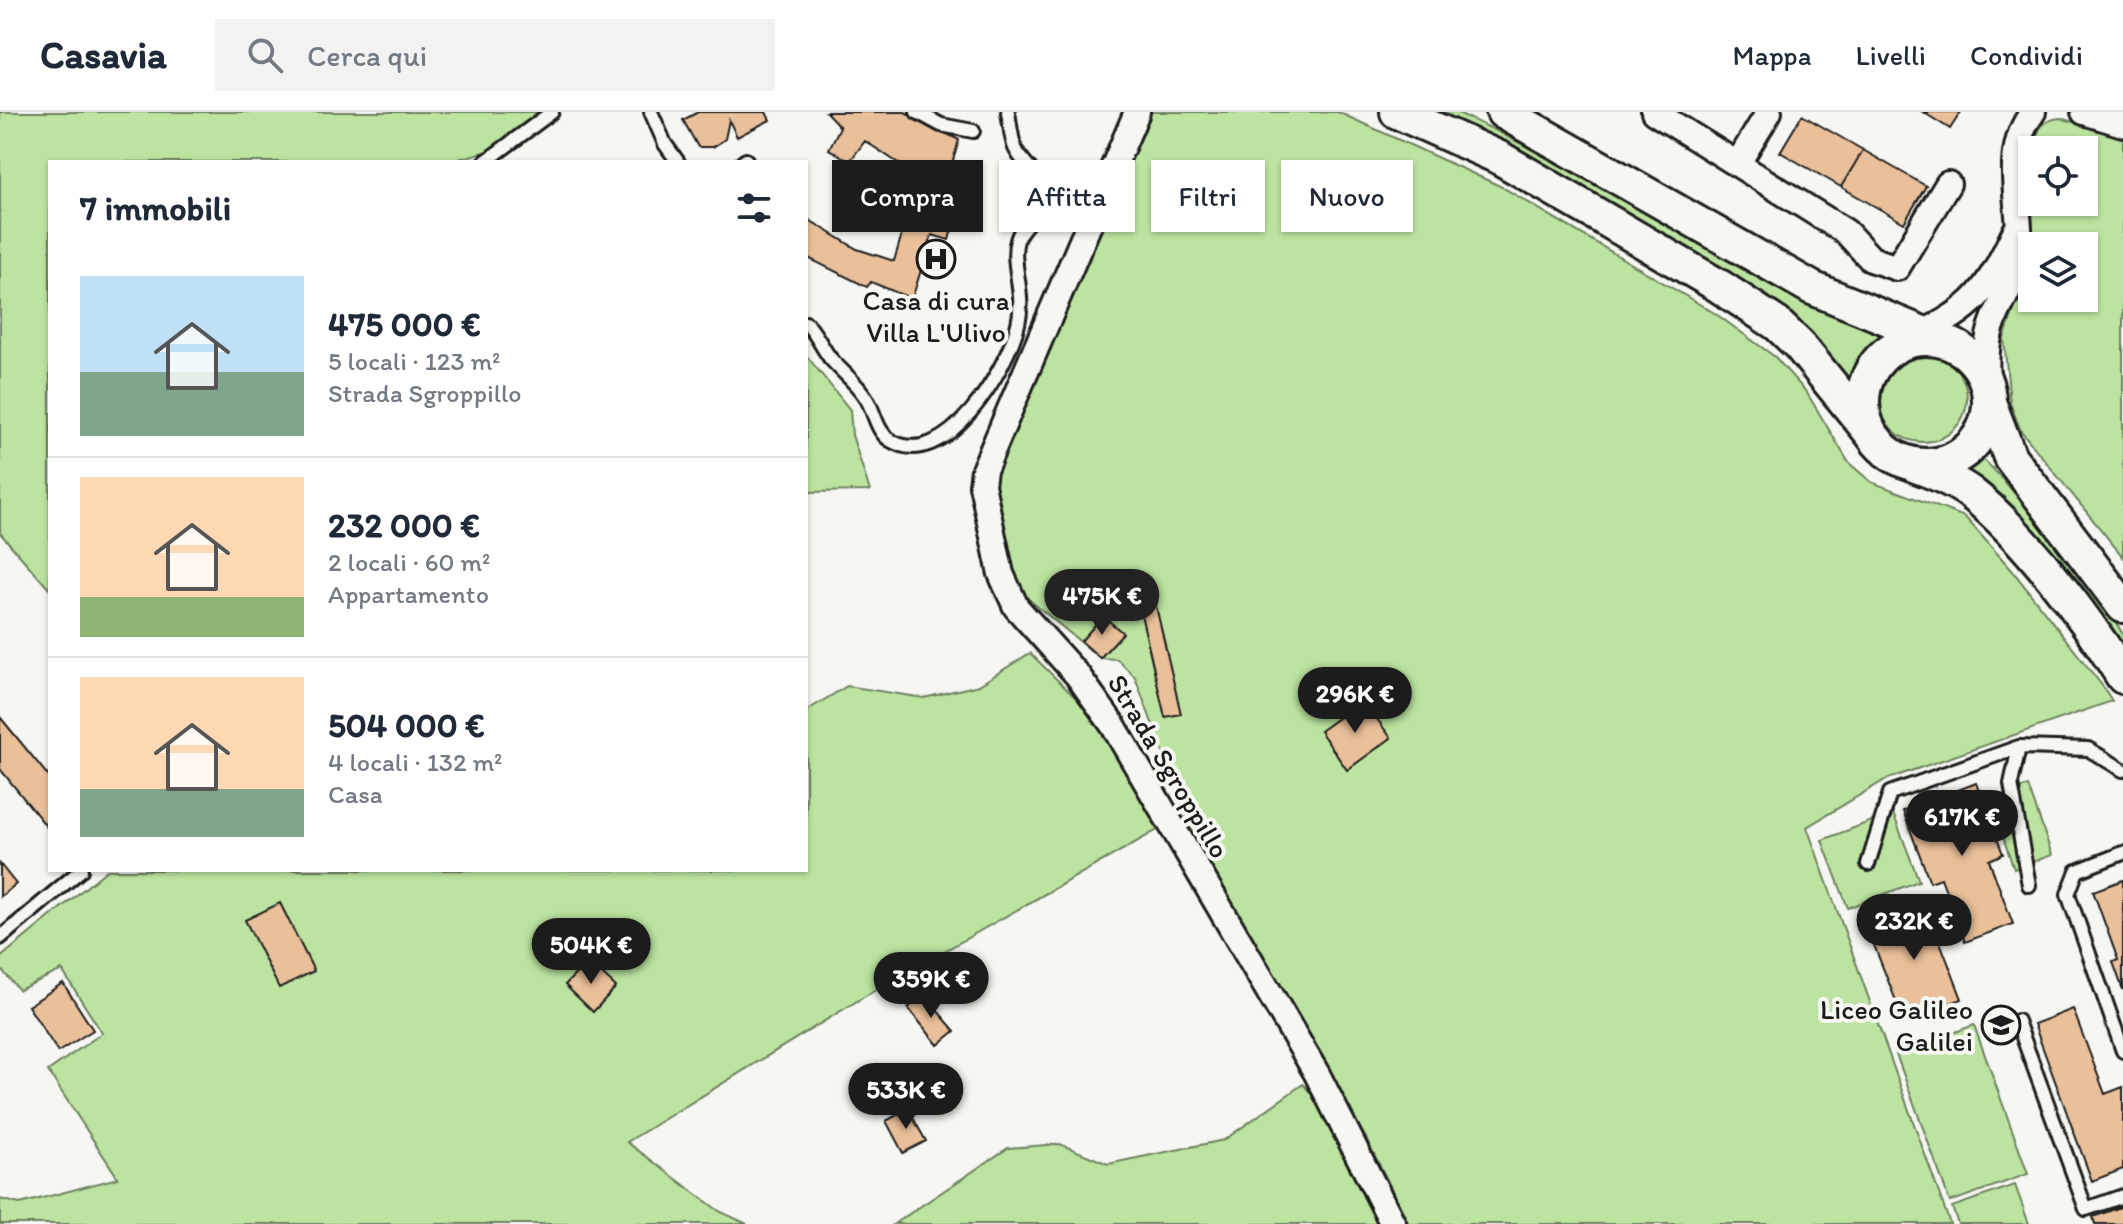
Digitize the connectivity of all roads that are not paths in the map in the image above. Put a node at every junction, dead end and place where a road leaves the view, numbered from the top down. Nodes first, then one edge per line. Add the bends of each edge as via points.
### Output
1 (552, 112) edge
2 (651, 112) edge
3 (917, 112) edge
4 (1008, 112) edge
5 (1137, 112) edge
6 (1397, 112) edge
7 (1503, 112) edge
8 (1654, 112) edge
9 (1769, 112) edge
10 (2033, 112) edge
11 (2084, 112) edge
12 (2123, 124) edge
13 (973, 131) dead end
14 (488, 160) edge
15 (677, 160) edge
16 (1738, 163) junction
17 (1948, 184) dead end
18 (2016, 230) junction
19 (808, 326) edge
20 (1924, 339) junction
21 (1988, 395) junction
22 (1890, 451) junction
23 (2123, 606) edge
24 (2123, 677) edge
25 (2019, 747) junction
26 (2123, 770) edge
27 (2123, 853) edge
28 (1868, 864) dead end
29 (79, 872) edge
30 (2029, 885) dead end
31 (0, 938) edge
32 (2017, 1021) dead end
33 (2123, 1051) edge
34 (2123, 1196) edge
35 (1393, 1224) edge

1 - 14 lane
2 - 15 lane
3 - 13 lane via 941,125
4 - 19 lane via 1015,149 1038,178 1042,197 1038,214 1017,239 1015,258 1023,295 1018,326 971,414 930,444 906,447 889,439 867,399
5 - 35 street, Strada Sgroppillo via 984,470 982,485 1001,574 1016,607 1078,676 1113,725 1317,1074
6 - 22 main road via 1500,158 1777,324
7 - 20 main road via 1812,288
8 - 16 street
9 - 16 street
10 - 18 street via 2017,146
11 - 12 street
16 - 17 street via 1846,232 1871,259 1897,268
18 - 20 street via 1989,285 1973,304
18 - 21 street via 2020,254 1992,324
20 - 21 main road via 1974,361
20 - 22 main road via 1876,364 1865,387 1864,412
21 - 22 main road via 1979,436 1953,459 1937,464
21 - 23 main road via 2010,457
22 - 24 main road via 1948,480 1993,512
25 - 26 lane via 2088,749
25 - 28 lane via 1890,793
25 - 30 lane via 2011,784
27 - 33 lane via 2077,871 2068,894
29 - 31 lane
32 - 34 lane via 2086,1209

